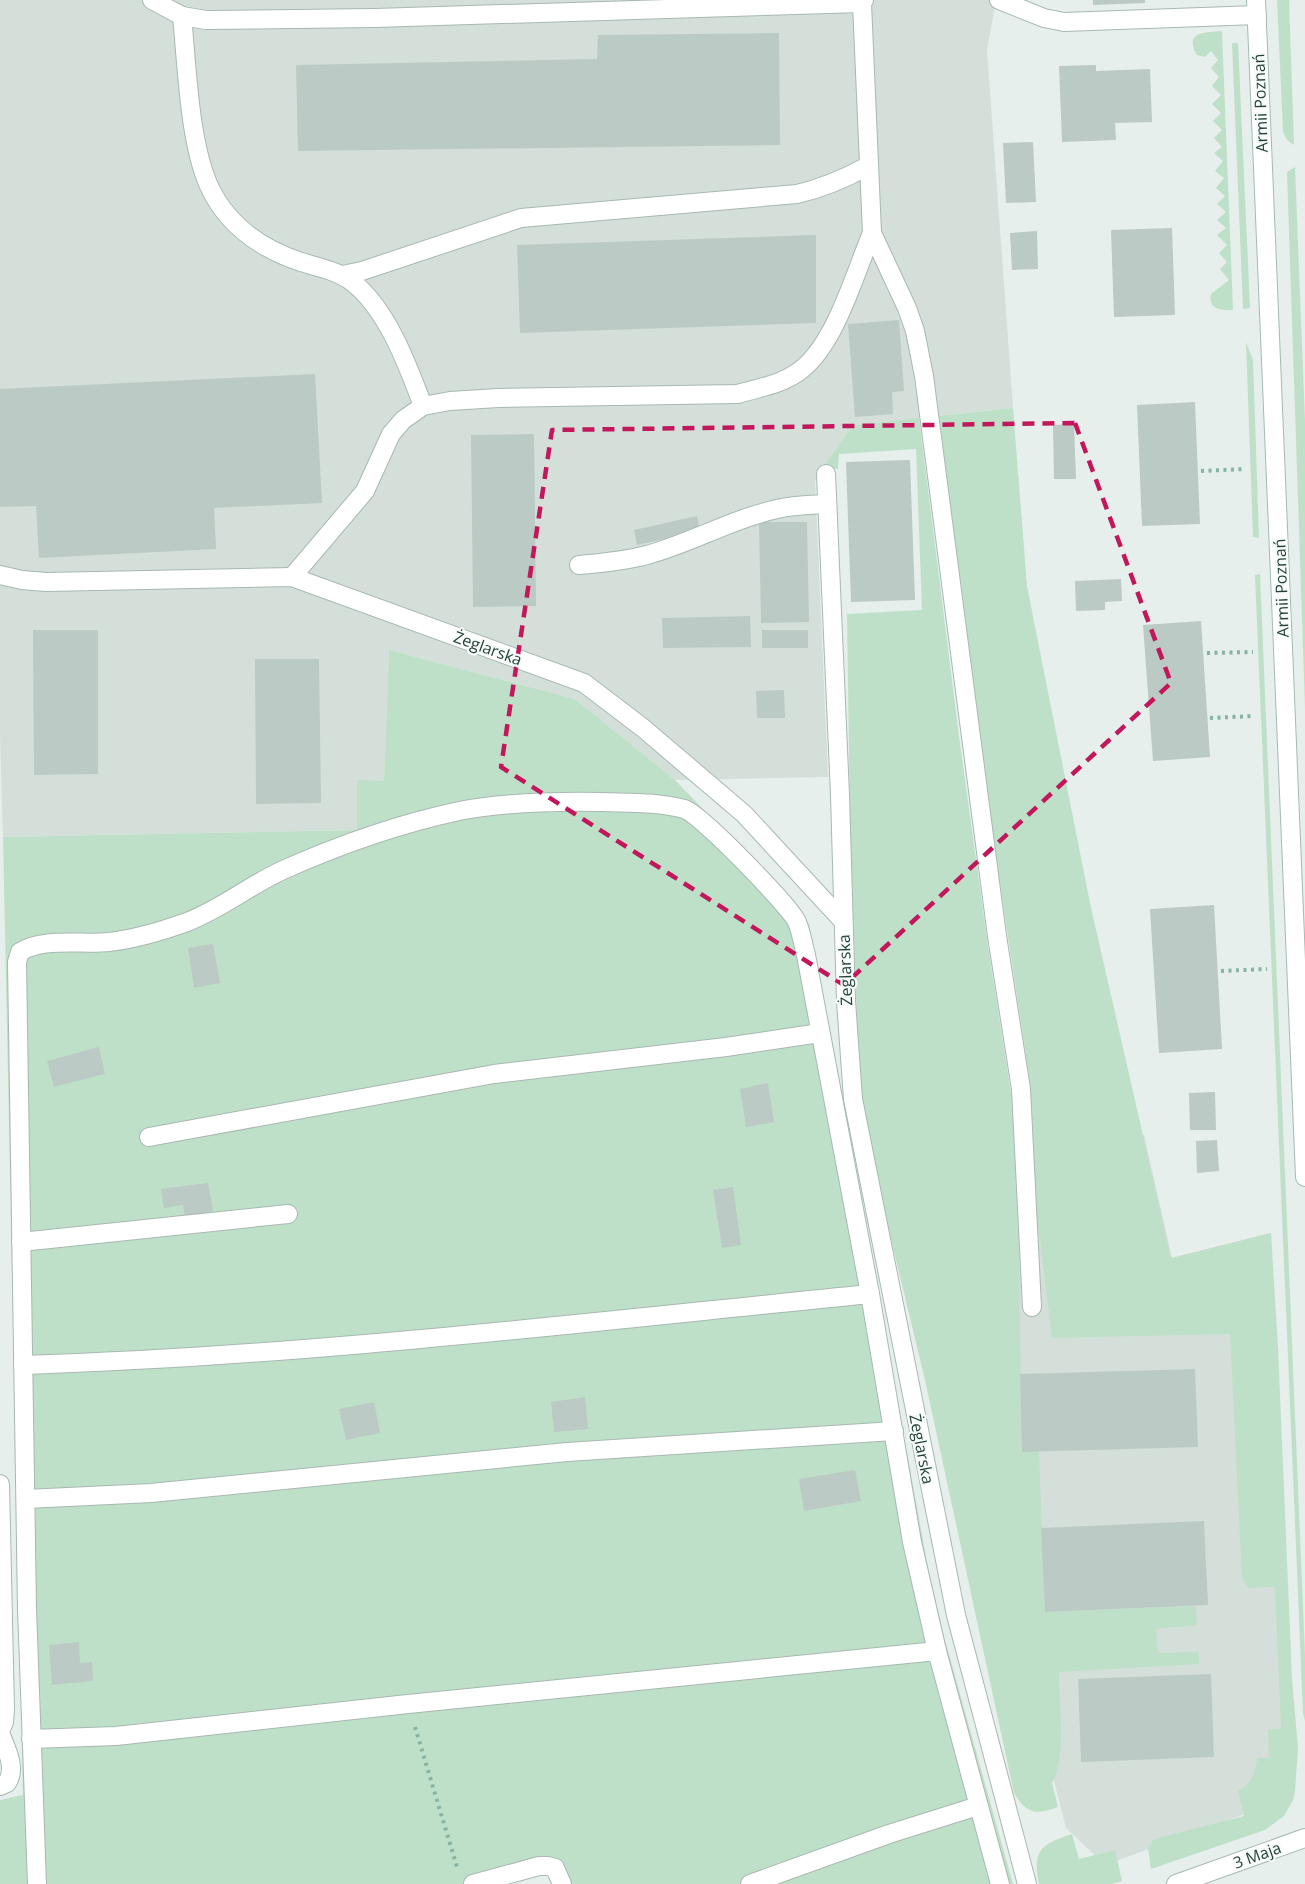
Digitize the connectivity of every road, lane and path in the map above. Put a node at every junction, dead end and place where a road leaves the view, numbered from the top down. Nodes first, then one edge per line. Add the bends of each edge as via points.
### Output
1 (152, 0) edge
2 (999, 0) edge
3 (863, 1) edge
4 (1257, 7) edge
5 (375, 9) edge
6 (182, 16) junction
7 (868, 166) junction
8 (872, 233) junction
9 (342, 275) junction
10 (423, 406) junction
11 (1245, 469) dead end
12 (1201, 471) dead end
13 (826, 474) dead end
14 (827, 504) junction
15 (579, 565) dead end
16 (0, 575) edge
17 (292, 577) junction
18 (1253, 651) dead end
19 (1207, 653) dead end
20 (1255, 716) dead end
21 (1210, 718) dead end
22 (843, 921) junction
23 (1267, 969) dead end
24 (1221, 971) dead end
25 (820, 1033) junction
26 (149, 1137) dead end
27 (1305, 1177) edge
28 (288, 1214) dead end
29 (21, 1242) junction
30 (870, 1294) junction
31 (1032, 1306) dead end
32 (23, 1365) junction
33 (894, 1431) junction
34 (0, 1484) edge
35 (26, 1499) junction
36 (937, 1652) junction
37 (408, 1704) junction
38 (0, 1732) edge
39 (31, 1739) junction
40 (0, 1786) edge
41 (978, 1806) junction
42 (1305, 1838) edge
43 (459, 1873) dead end
44 (37, 1884) edge
45 (473, 1884) edge
46 (562, 1884) edge
47 (750, 1884) edge
48 (1000, 1884) edge
49 (1027, 1884) edge
50 (1176, 1884) edge

1 - 6 street
2 - 4 street via 1064,22
3 - 5 street
3 - 7 street
4 - 27 street, Armii Poznań
5 - 6 street via 206,20
6 - 9 street via 201,162 224,211 250,238 282,256
7 - 8 street
7 - 9 street via 844,180 797,194 521,218
8 - 10 street via 831,331 817,353 801,369 772,385 737,394 498,398
8 - 31 street via 907,308 924,376 997,936 1021,1089
9 - 10 street via 372,302 387,325
10 - 17 street via 402,420 391,434 364,490
11 - 12 path
13 - 14 street
14 - 15 street via 776,509 648,555
14 - 22 street
16 - 17 street, Żeglarska via 46,582
17 - 22 street, Żeglarska via 584,683 744,814
18 - 19 path
20 - 21 path
22 - 49 street, Żeglarska via 853,1099 956,1615
23 - 24 path
25 - 26 street via 495,1074
25 - 29 street via 796,920 773,891 687,809 643,803 568,801 458,811 386,831 284,870 189,921 146,936 41,944 20,952 16,962
25 - 30 street
28 - 29 street
29 - 32 street
30 - 32 street via 321,1349
30 - 33 street
32 - 35 street
33 - 35 street via 567,1452 151,1493
33 - 36 street via 912,1542
34 - 38 street via 5,1710
35 - 39 street
36 - 37 street
36 - 41 street
37 - 39 street via 116,1736
37 - 43 path
38 - 40 street via 11,1775
39 - 44 street
41 - 47 street
41 - 48 street
42 - 50 street, 3 Maja
45 - 46 street via 539,1866 555,1868

